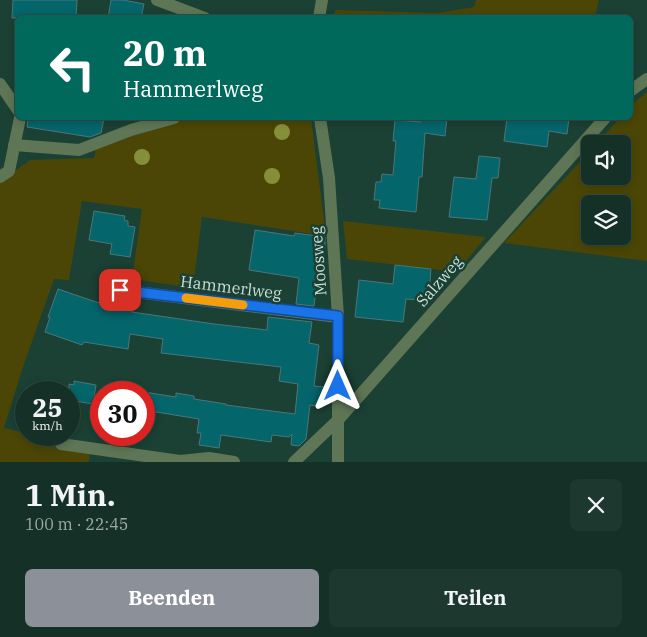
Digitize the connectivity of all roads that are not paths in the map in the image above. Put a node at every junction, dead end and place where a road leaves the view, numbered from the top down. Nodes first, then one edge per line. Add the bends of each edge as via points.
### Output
1 (160, 0) edge
2 (322, 0) edge
3 (198, 15) edge
4 (320, 15) edge
5 (647, 79) edge
6 (0, 84) edge
7 (633, 89) edge
8 (15, 106) edge
9 (20, 120) edge
10 (167, 120) edge
11 (320, 120) edge
12 (602, 120) edge
13 (14, 145) junction
14 (0, 177) edge
15 (120, 290) dead end
16 (338, 316) junction
17 (338, 420) junction
18 (76, 446) edge
19 (234, 462) edge
20 (294, 462) edge
21 (338, 462) edge

1 - 3 street
2 - 4 street
5 - 7 street
6 - 8 street
9 - 13 street
10 - 13 street via 79,150
11 - 16 street, Moosweg via 329,178
12 - 17 street, Salzweg
13 - 14 street via 9,171
15 - 16 street, Hammerlweg
16 - 17 street, Moosweg
17 - 20 street, Salzweg
17 - 21 street, Moosweg
18 - 19 street via 180,460 209,458

